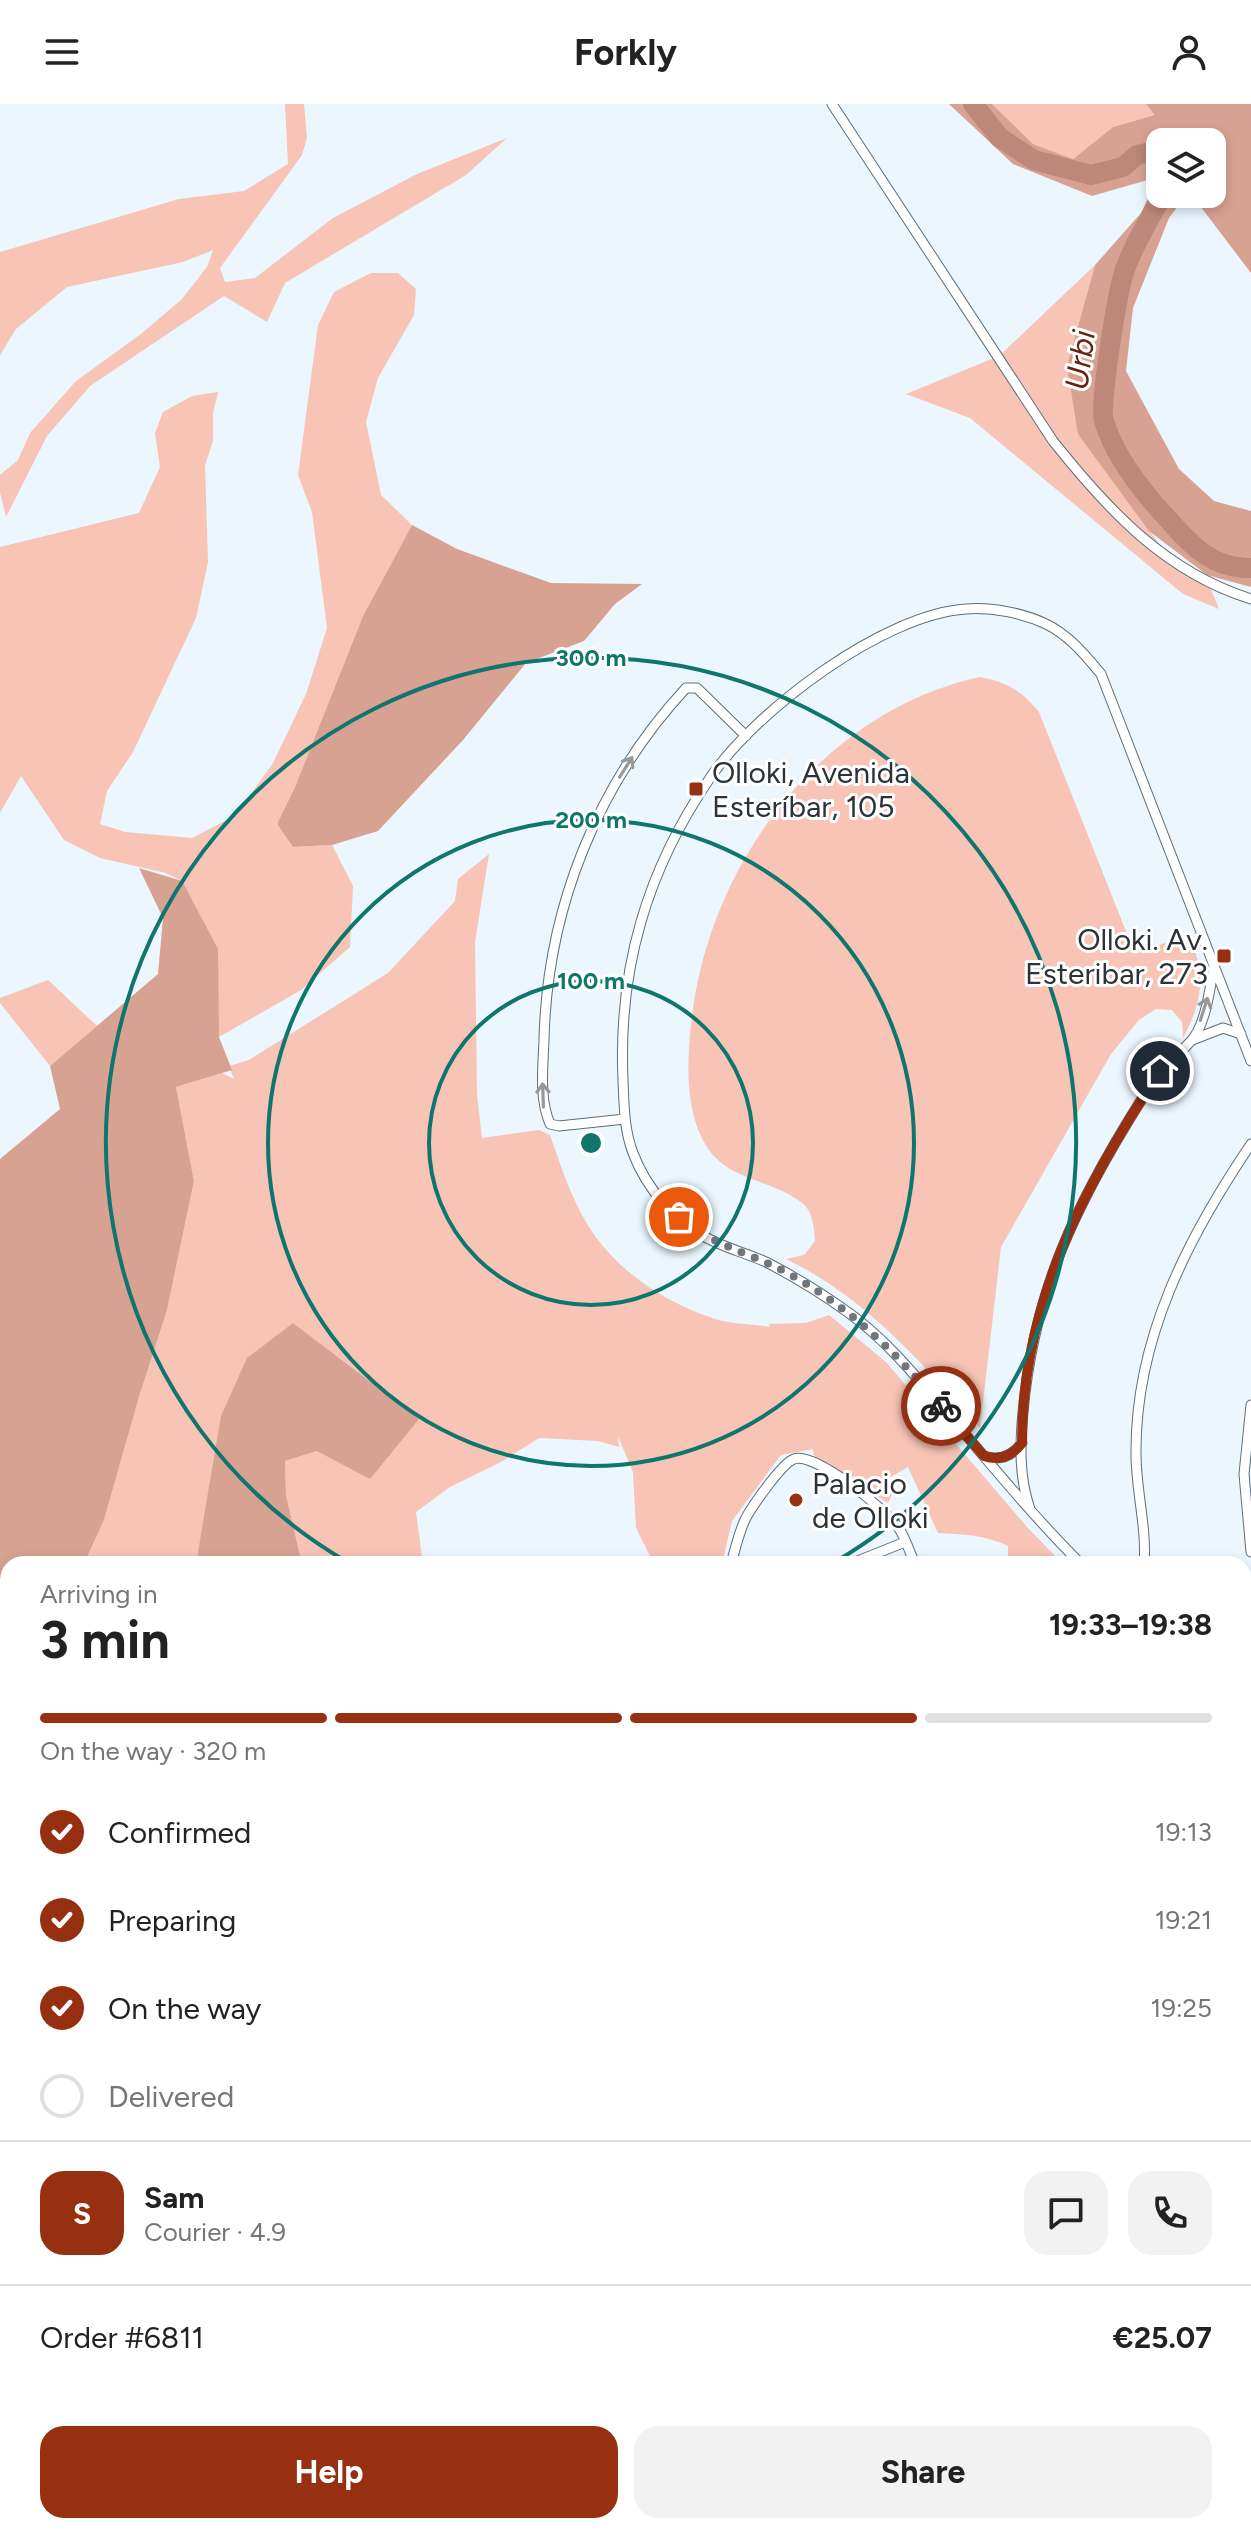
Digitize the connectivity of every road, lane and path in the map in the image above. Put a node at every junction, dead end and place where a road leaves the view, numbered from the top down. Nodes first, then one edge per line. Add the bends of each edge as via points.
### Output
1 (832, 104) edge
2 (1251, 599) edge
3 (746, 736) junction
4 (1214, 966) junction
5 (1241, 1034) junction
6 (1192, 1040) junction
7 (1251, 1061) edge
8 (625, 1119) junction
9 (1251, 1137) edge
10 (1249, 1148) edge
11 (1251, 1405) edge
12 (1022, 1443) junction
13 (984, 1456) junction
14 (1032, 1514) junction
15 (905, 1542) junction
16 (1251, 1552) edge
17 (733, 1556) edge
18 (870, 1556) edge
19 (911, 1556) edge
20 (1073, 1556) edge
21 (1143, 1556) edge

1 - 2 street via 1053,441 1089,487 1175,564
3 - 4 street via 833,665 932,616 966,609 1015,613 1048,625 1077,645 1101,674
3 - 8 street via 713,774 671,843 643,913 624,1000
8 -> 3 street via 559,1126 550,1124 544,1109 544,1015 559,916 600,811 643,740 686,688 697,688
4 - 5 street
6 -> 4 street via 1207,1008
5 - 6 street via 1223,1028
5 - 7 street
6 - 12 street via 1160,1071 1065,1235 1035,1325
8 - 13 street via 632,1152 667,1206 709,1239 792,1275 853,1316 900,1358
9 - 10 street
10 - 21 street via 1180,1264 1149,1351 1136,1454
11 - 16 street via 1244,1474
12 - 13 street via 1003,1458
12 - 14 street via 1022,1472
13 - 14 street
14 - 20 street
15 - 17 street via 881,1507 821,1467 795,1458 745,1518
15 - 18 street
15 - 19 street

